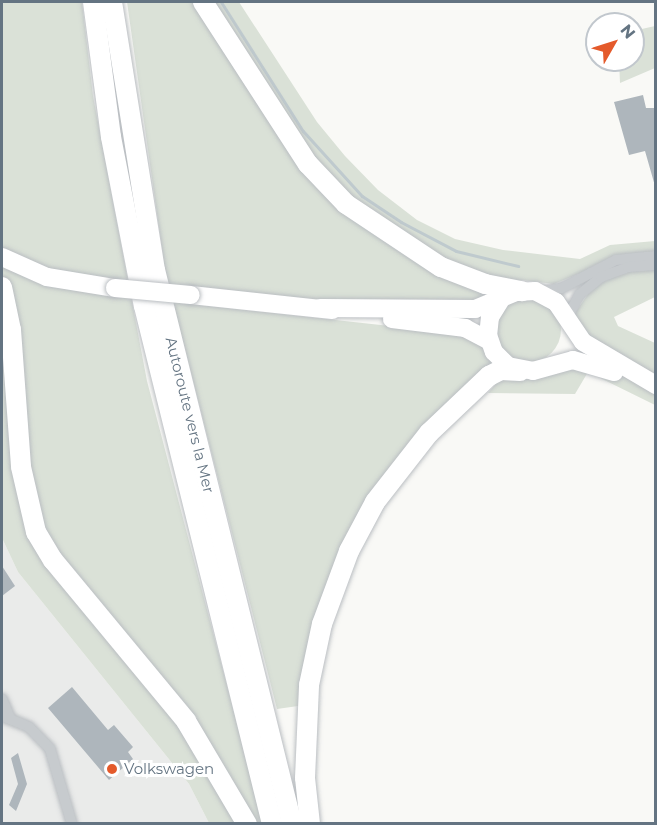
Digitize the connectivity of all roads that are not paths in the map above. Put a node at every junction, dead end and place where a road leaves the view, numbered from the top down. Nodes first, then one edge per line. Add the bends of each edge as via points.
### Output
1 (93, 2) edge
2 (112, 2) edge
3 (202, 2) edge
4 (656, 256) edge
5 (2, 257) edge
6 (656, 265) edge
7 (2, 287) edge
8 (531, 292) junction
9 (500, 301) junction
10 (320, 308) junction
11 (568, 321) junction
12 (489, 341) junction
13 (551, 364) junction
14 (520, 371) junction
15 (656, 386) edge
16 (2, 699) edge
17 (6, 717) edge
18 (72, 824) edge
19 (247, 824) edge
20 (272, 824) edge
21 (292, 824) edge
22 (310, 824) edge

1 - 20 highway via 111,137 150,335
2 - 21 highway, Autoroute vers la Mer via 155,270
3 - 8 highway via 308,164 346,204 441,267 492,286
4 - 8 street via 616,260 562,288
5 - 10 main road, bridge via 47,278
6 - 11 street via 628,267 601,277 579,295
7 - 19 highway via 11,330 21,467 36,532 53,560 186,721
8 - 9 main road
8 - 11 main road via 556,302
9 - 10 main road via 475,309
9 - 12 main road via 488,322
10 - 12 main road via 465,328
11 - 13 main road via 567,344
11 - 15 main road via 589,347
12 - 14 main road via 502,362
13 - 14 main road
13 - 15 main road via 581,361
14 - 22 highway via 501,370 489,376 429,433 375,502 353,542 322,624 312,668 306,737
16 - 17 street
17 - 18 street via 35,731 53,753

